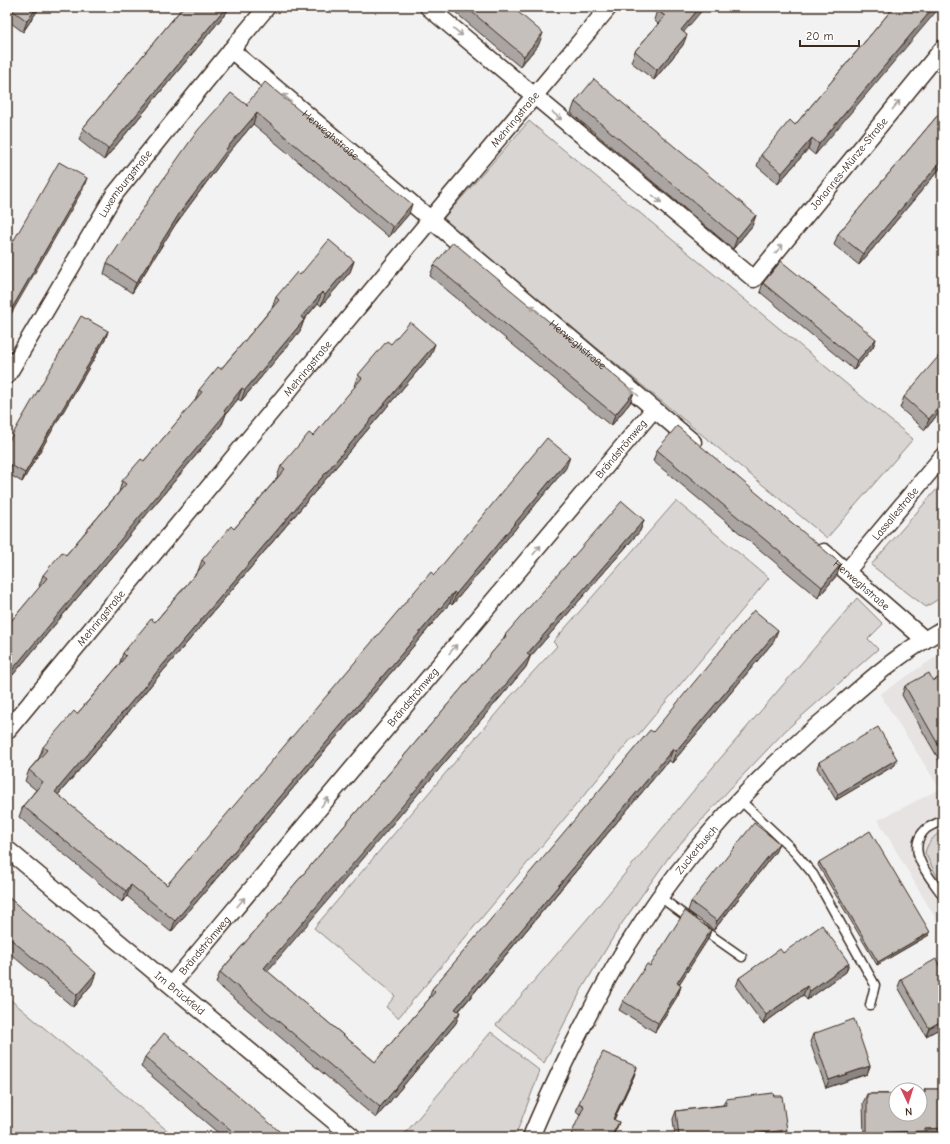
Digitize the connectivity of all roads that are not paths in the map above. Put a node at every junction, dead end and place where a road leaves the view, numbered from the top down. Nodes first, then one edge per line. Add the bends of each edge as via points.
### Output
1 (267, 7) edge
2 (428, 7) edge
3 (609, 7) edge
4 (943, 48) edge
5 (231, 50) junction
6 (534, 96) junction
7 (430, 220) junction
8 (7, 376) edge
9 (654, 409) junction
10 (703, 450) edge
11 (943, 456) edge
12 (812, 541) edge
13 (846, 571) junction
14 (943, 629) edge
15 (925, 640) junction
16 (7, 731) edge
17 (740, 800) junction
18 (943, 820) edge
19 (7, 849) edge
20 (943, 896) edge
21 (660, 897) junction
22 (742, 957) dead end
23 (171, 986) junction
24 (870, 1005) dead end
25 (352, 1137) edge
26 (531, 1137) edge

1 - 5 street, Luxemburgstraße
2 -> 6 street
3 - 6 street, Mehringstraße
6 -> 4 street, Johannes-Münze-Straße via 754,279
7 -> 5 street, Herweghstraße
5 - 8 street, Luxemburgstraße via 114,195
6 - 7 street, Mehringstraße
9 -> 7 street, Herweghstraße
7 - 16 street, Mehringstraße
9 - 10 street, Herweghstraße
23 -> 9 street, Brändströmweg
11 - 13 street, Lassallestraße
12 - 13 street, Herweghstraße
13 - 15 street, Herweghstraße
14 - 15 street, Zuckerbusch
15 - 17 street, Zuckerbusch via 887,667 812,729
17 - 21 street, Zuckerbusch via 697,848
17 - 24 lane via 790,847 813,874 875,985
18 - 20 lane via 923,833 917,853 920,862
19 - 23 street, Im Brückfeld
21 - 22 lane
21 - 26 street, Zuckerbusch via 627,945 592,1006
23 - 25 street, Im Brückfeld

